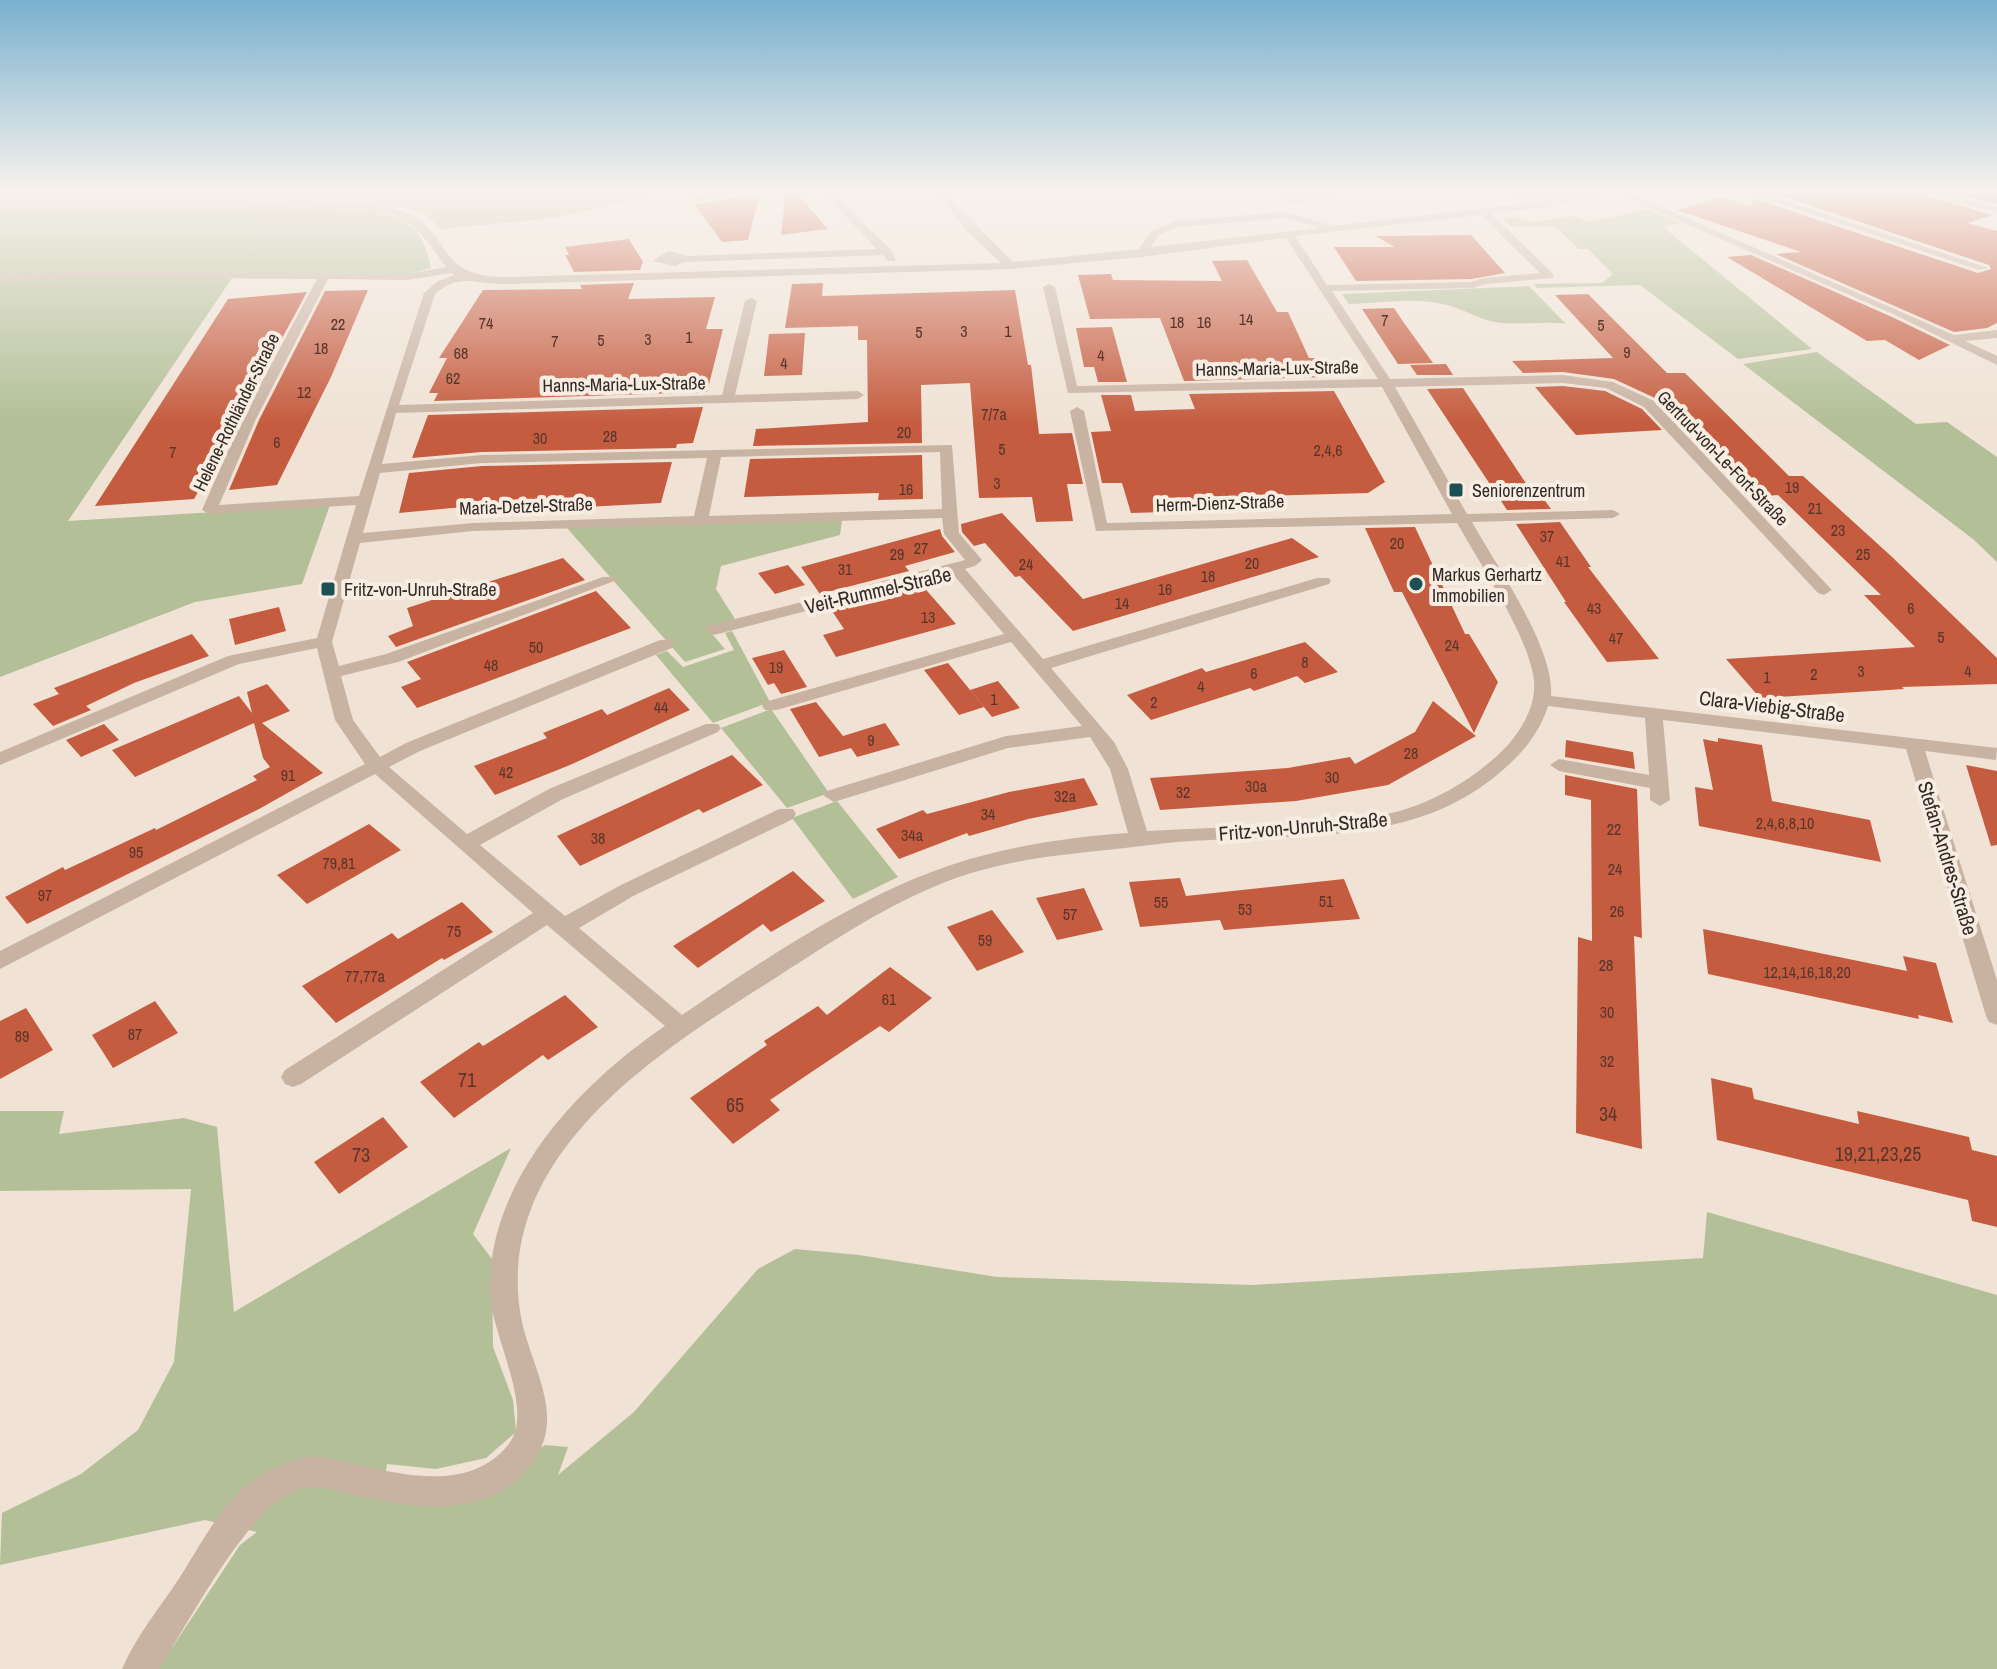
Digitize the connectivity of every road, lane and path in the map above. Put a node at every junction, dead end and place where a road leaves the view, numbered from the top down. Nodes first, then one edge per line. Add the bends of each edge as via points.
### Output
1 (456, 268) edge
2 (953, 268) edge
3 (1310, 268) edge
4 (1541, 268) edge
5 (1795, 268) edge
6 (889, 270) joint
7 (459, 272) junction
8 (324, 276) junction
9 (0, 278) edge
10 (1049, 287) dead end
11 (1323, 288) junction
12 (751, 301) dead end
13 (1997, 334) edge
14 (1954, 338) junction
15 (1997, 361) edge
16 (1387, 384) junction
17 (858, 395) dead end
18 (727, 399) junction
19 (391, 409) junction
20 (1077, 411) dead end
21 (715, 454) junction
22 (375, 469) junction
23 (365, 500) junction
24 (949, 513) junction
25 (1613, 514) dead end
26 (1460, 517) junction
27 (701, 520) junction
28 (353, 539) junction
29 (956, 568) junction
30 (609, 580) dead end
31 (1323, 581) dead end
32 (1824, 590) dead end
33 (714, 630) dead end
34 (1015, 636) junction
35 (324, 642) junction
36 (666, 644) dead end
37 (1041, 665) junction
38 (332, 673) junction
39 (1542, 700) junction
40 (771, 706) dead end
41 (1654, 714) junction
42 (712, 728) dead end
43 (1097, 730) junction
44 (1914, 746) junction
45 (1996, 754) edge
46 (0, 759) edge
47 (1559, 765) dead end
48 (377, 766) junction
49 (834, 796) dead end
50 (786, 814) dead end
51 (1140, 840) junction
52 (465, 844) junction
53 (557, 920) junction
54 (0, 961) edge
55 (1997, 1016) edge
56 (681, 1027) junction
57 (293, 1077) dead end
58 (139, 1669) edge

1 - 7 street
2 - 6 street
3 - 11 street
4 - 11 street via 1549,276 1473,285
5 - 14 street
6 - 7 street via 532,280
7 - 8 street
7 - 19 street via 430,293
8 - 9 street
8 - 23 street, Helene-Rothländer-Straße via 249,419 209,510
10 - 16 street, Hanns-Maria-Lux-Straße via 1072,390
11 - 16 street
12 - 18 street
13 - 14 street
14 - 15 street
16 - 26 street
16 - 32 street, Gertrud-von-Le-Fort-Straße via 1563,379 1629,392 1657,410
17 - 18 street, Hanns-Maria-Lux-Straße
18 - 19 street, Hanns-Maria-Lux-Straße
19 - 22 street
20 - 26 street, Herm-Dienz-Straße via 1101,528
21 - 22 street via 482,459
21 - 24 street via 947,448
21 - 27 street
22 - 23 street
23 - 28 street
24 - 27 street, Maria-Detzel-Straße
24 - 29 street via 952,534 974,560
25 - 26 street
26 - 39 street via 1528,637 1539,664
27 - 28 street, Maria-Detzel-Straße via 473,527
28 - 35 street
29 - 33 street, Veit-Rummel-Straße
29 - 34 street, Veit-Rummel-Straße
30 - 38 street via 392,658
31 - 37 street
34 - 37 street, Veit-Rummel-Straße
34 - 40 street
35 - 38 street
35 - 46 street via 234,660
36 - 48 street via 457,727
37 - 43 street, Veit-Rummel-Straße
38 - 48 street via 344,720
39 - 41 street, Clara-Viebig-Straße
39 - 51 street, Fritz-von-Unruh-Straße via 1520,741 1486,776 1420,811 1390,820 1304,829
41 - 44 street, Clara-Viebig-Straße
41 - 47 street via 1660,792
42 - 52 street via 556,794
43 - 49 street via 1006,742
43 - 51 street, Veit-Rummel-Straße via 1119,769
44 - 45 street, Clara-Viebig-Straße
44 - 55 street, Stefan-Andres-Straße
48 - 52 street
48 - 54 street
50 - 53 street
51 - 56 street, Fritz-von-Unruh-Straße via 1023,851 903,891
52 - 53 street
53 - 56 street
53 - 57 street
56 - 58 street, Fritz-von-Unruh-Straße via 621,1069 586,1103 538,1169 513,1223 505,1252 504,1292 535,1417 520,1455 503,1472 456,1492 405,1491 321,1472 301,1473 258,1495 241,1512

